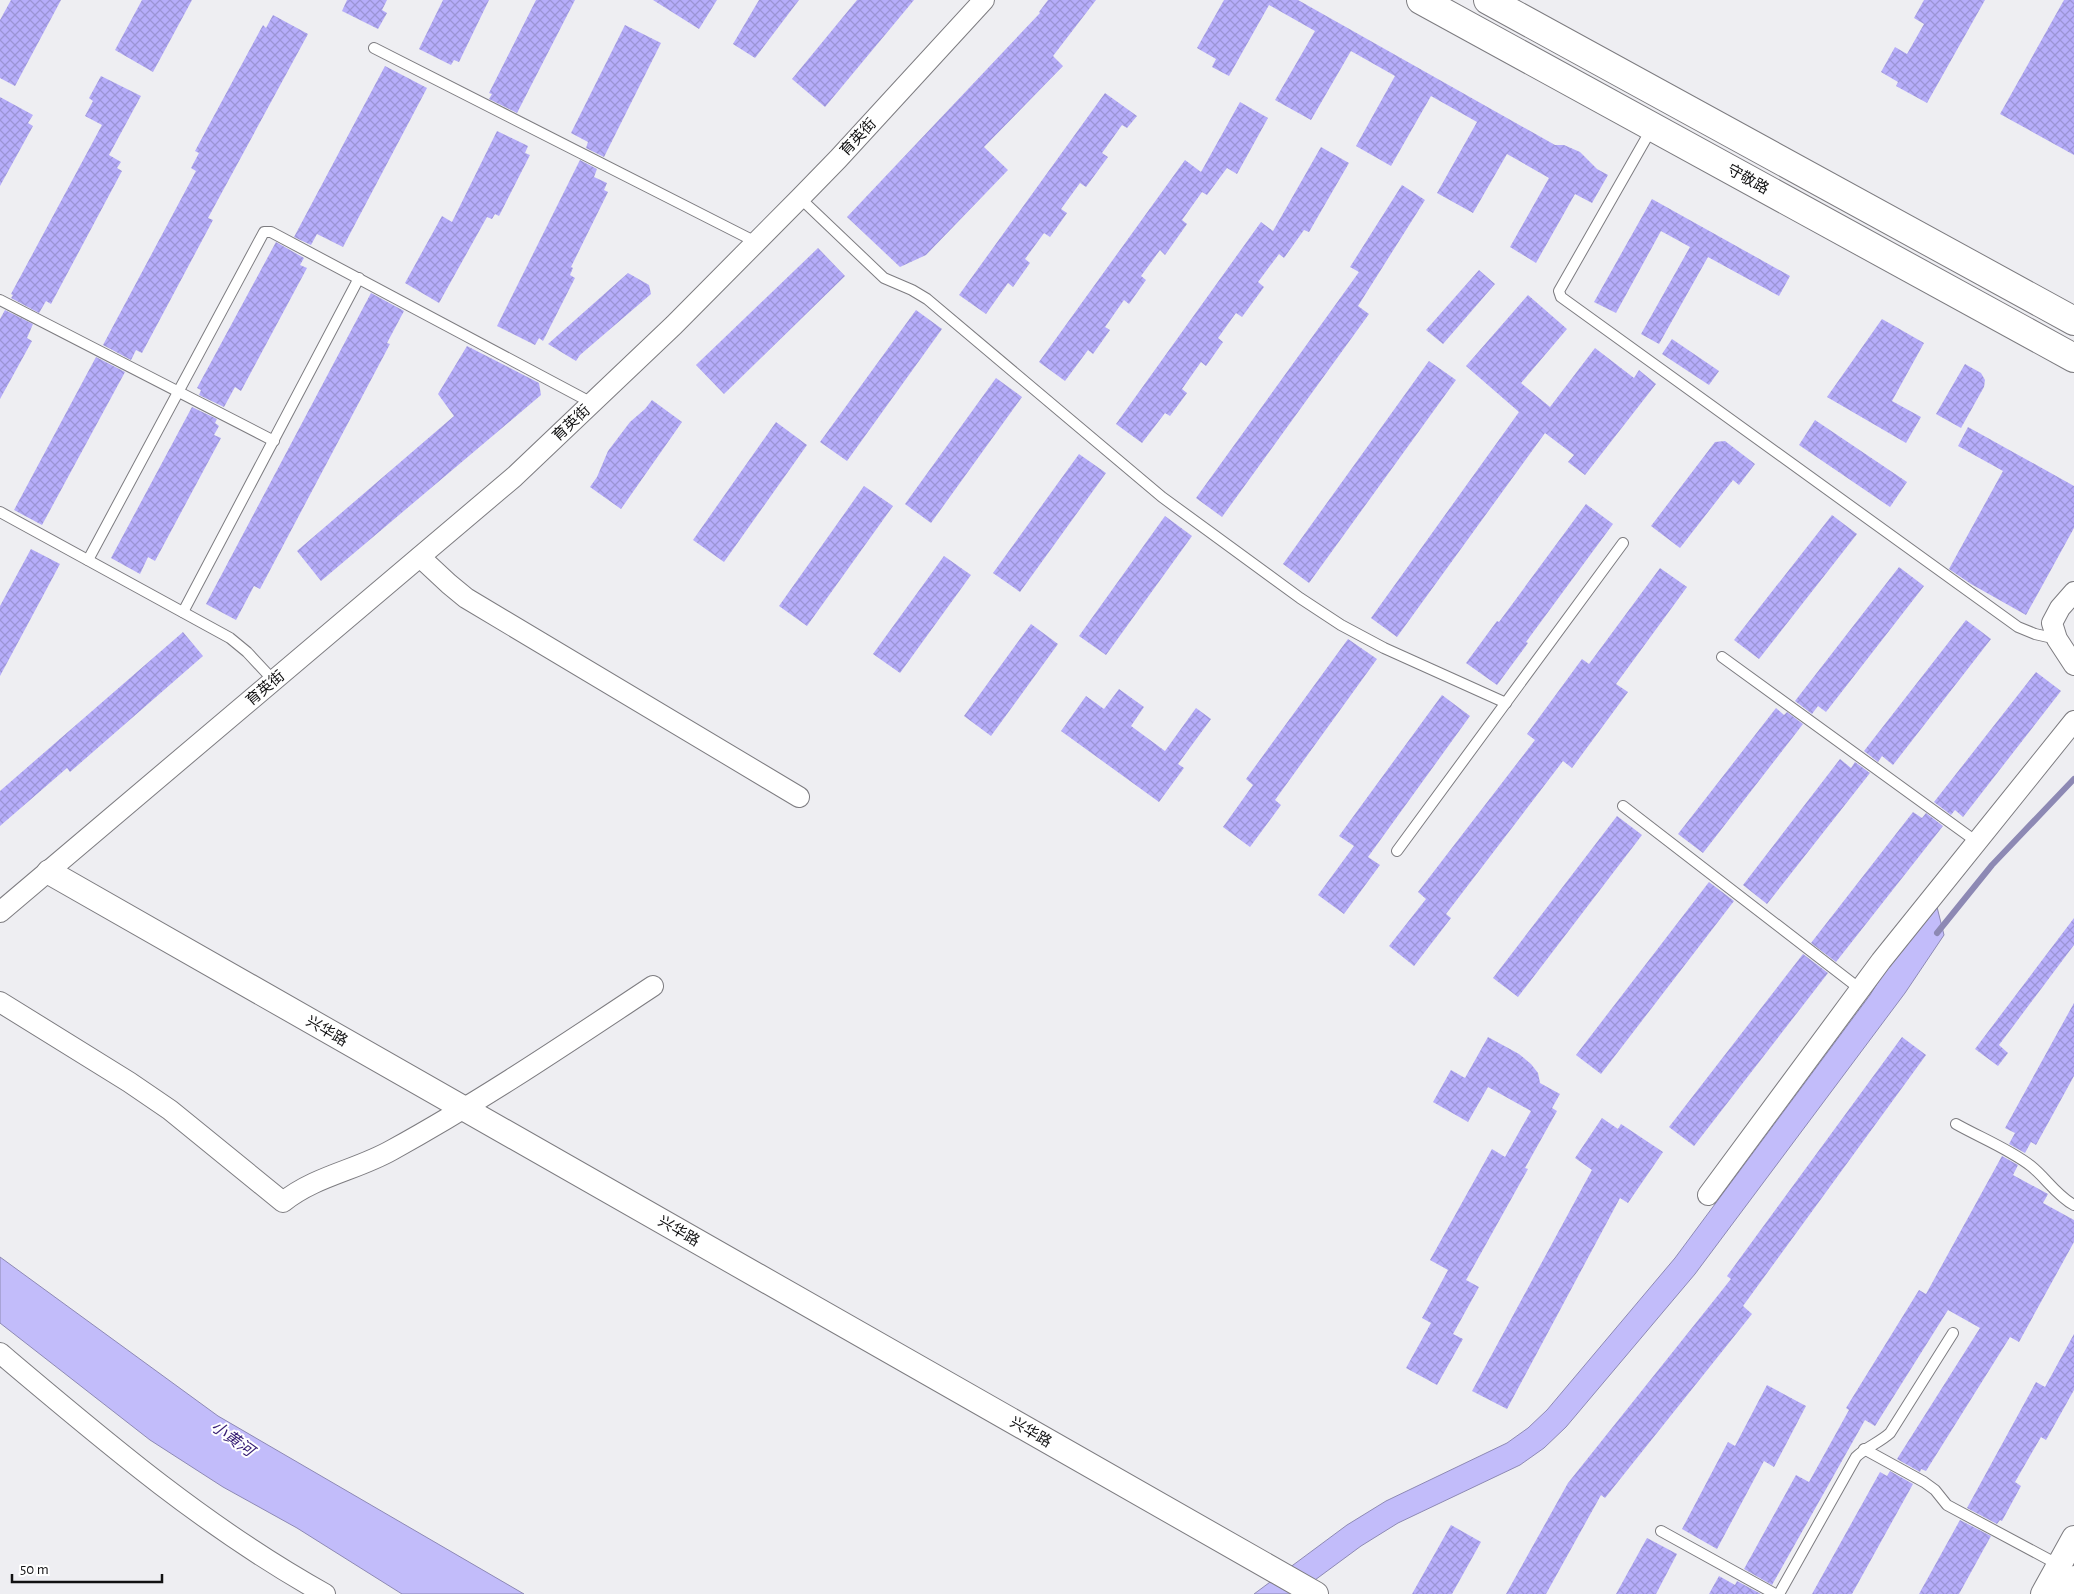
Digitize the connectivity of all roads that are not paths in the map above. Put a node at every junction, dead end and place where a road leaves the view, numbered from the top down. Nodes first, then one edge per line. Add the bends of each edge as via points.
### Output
1 (984, 0) edge
2 (1421, 0) edge
3 (1488, 0) edge
4 (374, 48) dead end
5 (1653, 127) junction
6 (800, 198) junction
7 (756, 242) junction
8 (359, 278) junction
9 (0, 300) edge
10 (2074, 321) edge
11 (2074, 358) edge
12 (178, 391) junction
13 (592, 403) junction
14 (274, 441) junction
15 (0, 512) edge
16 (1623, 543) dead end
17 (420, 557) junction
18 (88, 560) junction
19 (2074, 592) edge
20 (183, 612) junction
21 (2057, 639) junction
22 (1722, 657) dead end
23 (2074, 665) edge
24 (274, 681) junction
25 (1506, 704) junction
26 (2074, 721) edge
27 (799, 797) dead end
28 (1623, 806) dead end
29 (1977, 842) junction
30 (1397, 851) dead end
31 (49, 872) junction
32 (0, 912) edge
33 (653, 986) dead end
34 (1860, 989) junction
35 (0, 1002) edge
36 (464, 1109) junction
37 (1956, 1124) dead end
38 (1708, 1195) dead end
39 (2074, 1205) edge
40 (1953, 1332) dead end
41 (0, 1353) edge
42 (1864, 1449) junction
43 (1661, 1531) dead end
44 (2074, 1538) edge
45 (2067, 1572) edge
46 (1313, 1592) edge
47 (324, 1594) edge
48 (1775, 1594) edge
49 (1779, 1594) edge
50 (2043, 1594) edge
51 (2066, 1594) edge

1 - 6 street, 育英街
2 - 5 main road, 守敬路
3 - 10 main road
4 - 7 lane
5 - 11 main road, 守敬路
5 - 21 lane via 1559,291 1561,297 2018,627
6 - 7 street, 育英街
6 - 25 lane via 884,278 927,299 1162,497 1300,598 1384,648
7 - 13 street, 育英街
8 - 12 lane via 271,232 264,232
8 - 13 lane
8 - 14 lane
9 - 12 lane
12 - 14 lane
12 - 18 lane
13 - 17 street, 育英街 via 514,477
14 - 20 lane
15 - 18 lane
16 - 25 lane
17 - 24 street, 育英街
17 - 27 street via 466,598
18 - 20 lane
19 - 21 street via 2052,623
20 - 24 lane via 230,638
21 - 23 street
22 - 29 lane
24 - 31 street, 育英街
25 - 30 lane
26 - 29 street
28 - 34 lane
29 - 34 street
31 - 32 street, 育英街
31 - 36 street, 兴华路
33 - 36 street
34 - 38 street
35 - 36 street via 162,1104 283,1202 311,1184 390,1152
36 - 46 street, 兴华路
37 - 39 lane via 2019,1157
40 - 42 lane via 1890,1433
41 - 47 street via 129,1461 206,1519
42 - 45 lane via 1924,1482 1947,1505
42 - 49 lane via 1856,1457
43 - 48 lane
44 - 45 street
45 - 50 street
45 - 51 street

